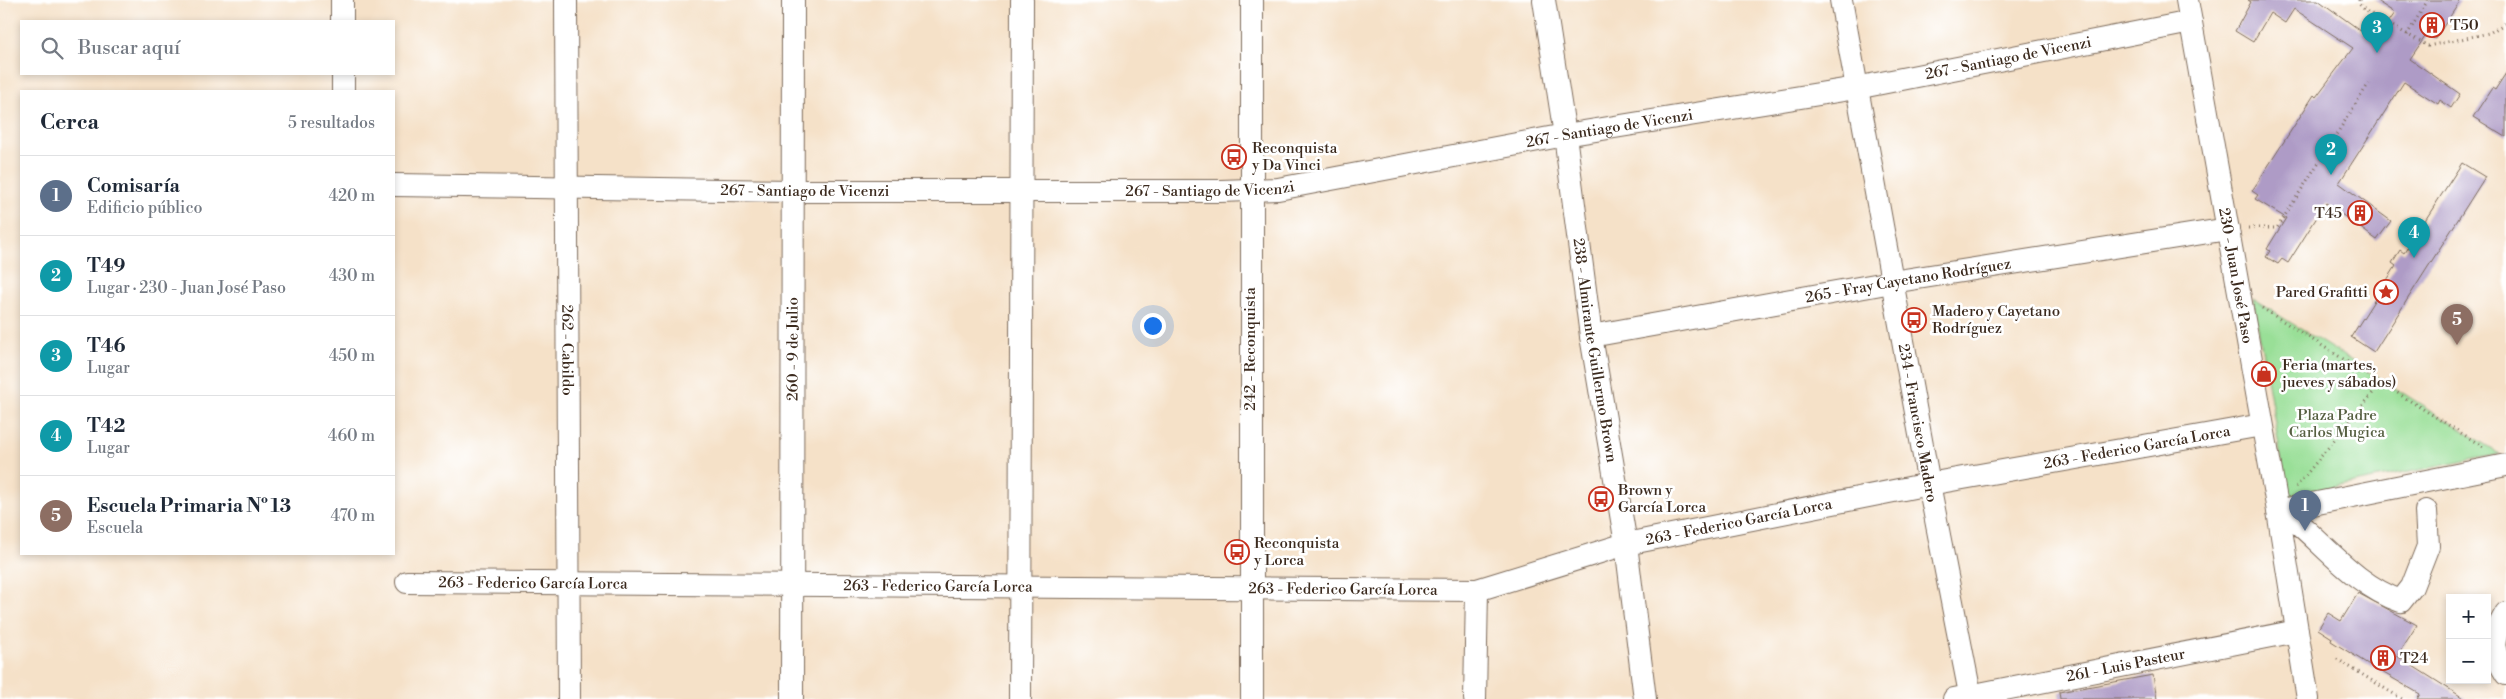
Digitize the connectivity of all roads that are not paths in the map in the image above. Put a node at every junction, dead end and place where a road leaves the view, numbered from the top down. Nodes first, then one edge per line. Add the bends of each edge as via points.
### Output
1 (342, 0) edge
2 (566, 0) edge
3 (793, 0) edge
4 (1022, 0) edge
5 (1252, 0) edge
6 (1544, 0) edge
7 (1841, 0) edge
8 (2189, 11) edge
9 (342, 20) edge
10 (343, 75) edge
11 (1856, 88) junction
12 (343, 90) edge
13 (1565, 135) junction
14 (395, 185) edge
15 (567, 187) junction
16 (794, 191) junction
17 (1250, 191) junction
18 (1022, 192) junction
19 (2228, 229) junction
20 (1892, 282) junction
21 (1591, 336) junction
22 (2262, 425) junction
23 (2499, 459) edge
24 (1929, 484) junction
25 (2280, 511) junction
26 (2426, 512) dead end
27 (1626, 544) junction
28 (407, 582) dead end
29 (569, 583) junction
30 (792, 586) junction
31 (1021, 588) junction
32 (1251, 588) junction
33 (1477, 590) junction
34 (2506, 613) edge
35 (2297, 631) junction
36 (2506, 674) edge
37 (1965, 698) edge
38 (569, 699) edge
39 (792, 699) edge
40 (1020, 699) edge
41 (1252, 699) edge
42 (1476, 699) edge
43 (1645, 699) edge
44 (2308, 699) edge

1 - 9 street
2 - 15 street, 262 - Cabildo
3 - 16 street, 260 - 9 de Julio
4 - 18 street
5 - 17 street, 242 - Reconquista
6 - 13 street, 238 - Almirante Guillermo Brown
7 - 11 street, 234 - Francisco Madero
8 - 11 street, 267 - Santiago de Vicenzi
8 - 19 street, 230 - Juan José Paso
10 - 12 street
11 - 13 street, 267 - Santiago de Vicenzi
11 - 20 street, 234 - Francisco Madero
13 - 17 street, 267 - Santiago de Vicenzi via 1278,189
13 - 21 street, 238 - Almirante Guillermo Brown
14 - 15 street, 267 - Santiago de Vicenzi
15 - 16 street, 267 - Santiago de Vicenzi
15 - 29 street, 262 - Cabildo
16 - 18 street, 267 - Santiago de Vicenzi
16 - 30 street, 260 - 9 de Julio
17 - 18 street, 267 - Santiago de Vicenzi
17 - 32 street, 242 - Reconquista
18 - 31 street
19 - 20 street, 265 - Fray Cayetano Rodríguez
19 - 22 street, 230 - Juan José Paso
20 - 21 street, 265 - Fray Cayetano Rodríguez
20 - 24 street, 234 - Francisco Madero
21 - 27 street, 238 - Almirante Guillermo Brown
22 - 24 street, 263 - Federico García Lorca
22 - 25 street, 230 - Juan José Paso
23 - 25 street
24 - 27 street, 263 - Federico García Lorca
24 - 37 street, 234 - Francisco Madero
25 - 26 street via 2302,526 2363,582 2400,601 2412,586 2428,546
25 - 35 street, 230 - Juan José Paso
27 - 33 street, 263 - Federico García Lorca
27 - 43 street, 238 - Almirante Guillermo Brown
28 - 29 street, 263 - Federico García Lorca
29 - 30 street, 263 - Federico García Lorca
29 - 38 street, 262 - Cabildo
30 - 31 street, 263 - Federico García Lorca
30 - 39 street, 260 - 9 de Julio
31 - 32 street, 263 - Federico García Lorca
31 - 40 street
32 - 33 street, 263 - Federico García Lorca
32 - 41 street, 242 - Reconquista
33 - 42 street
34 - 36 street via 2494,633 2495,656
35 - 37 street, 261 - Luis Pasteur
35 - 44 street, 230 - Juan José Paso

